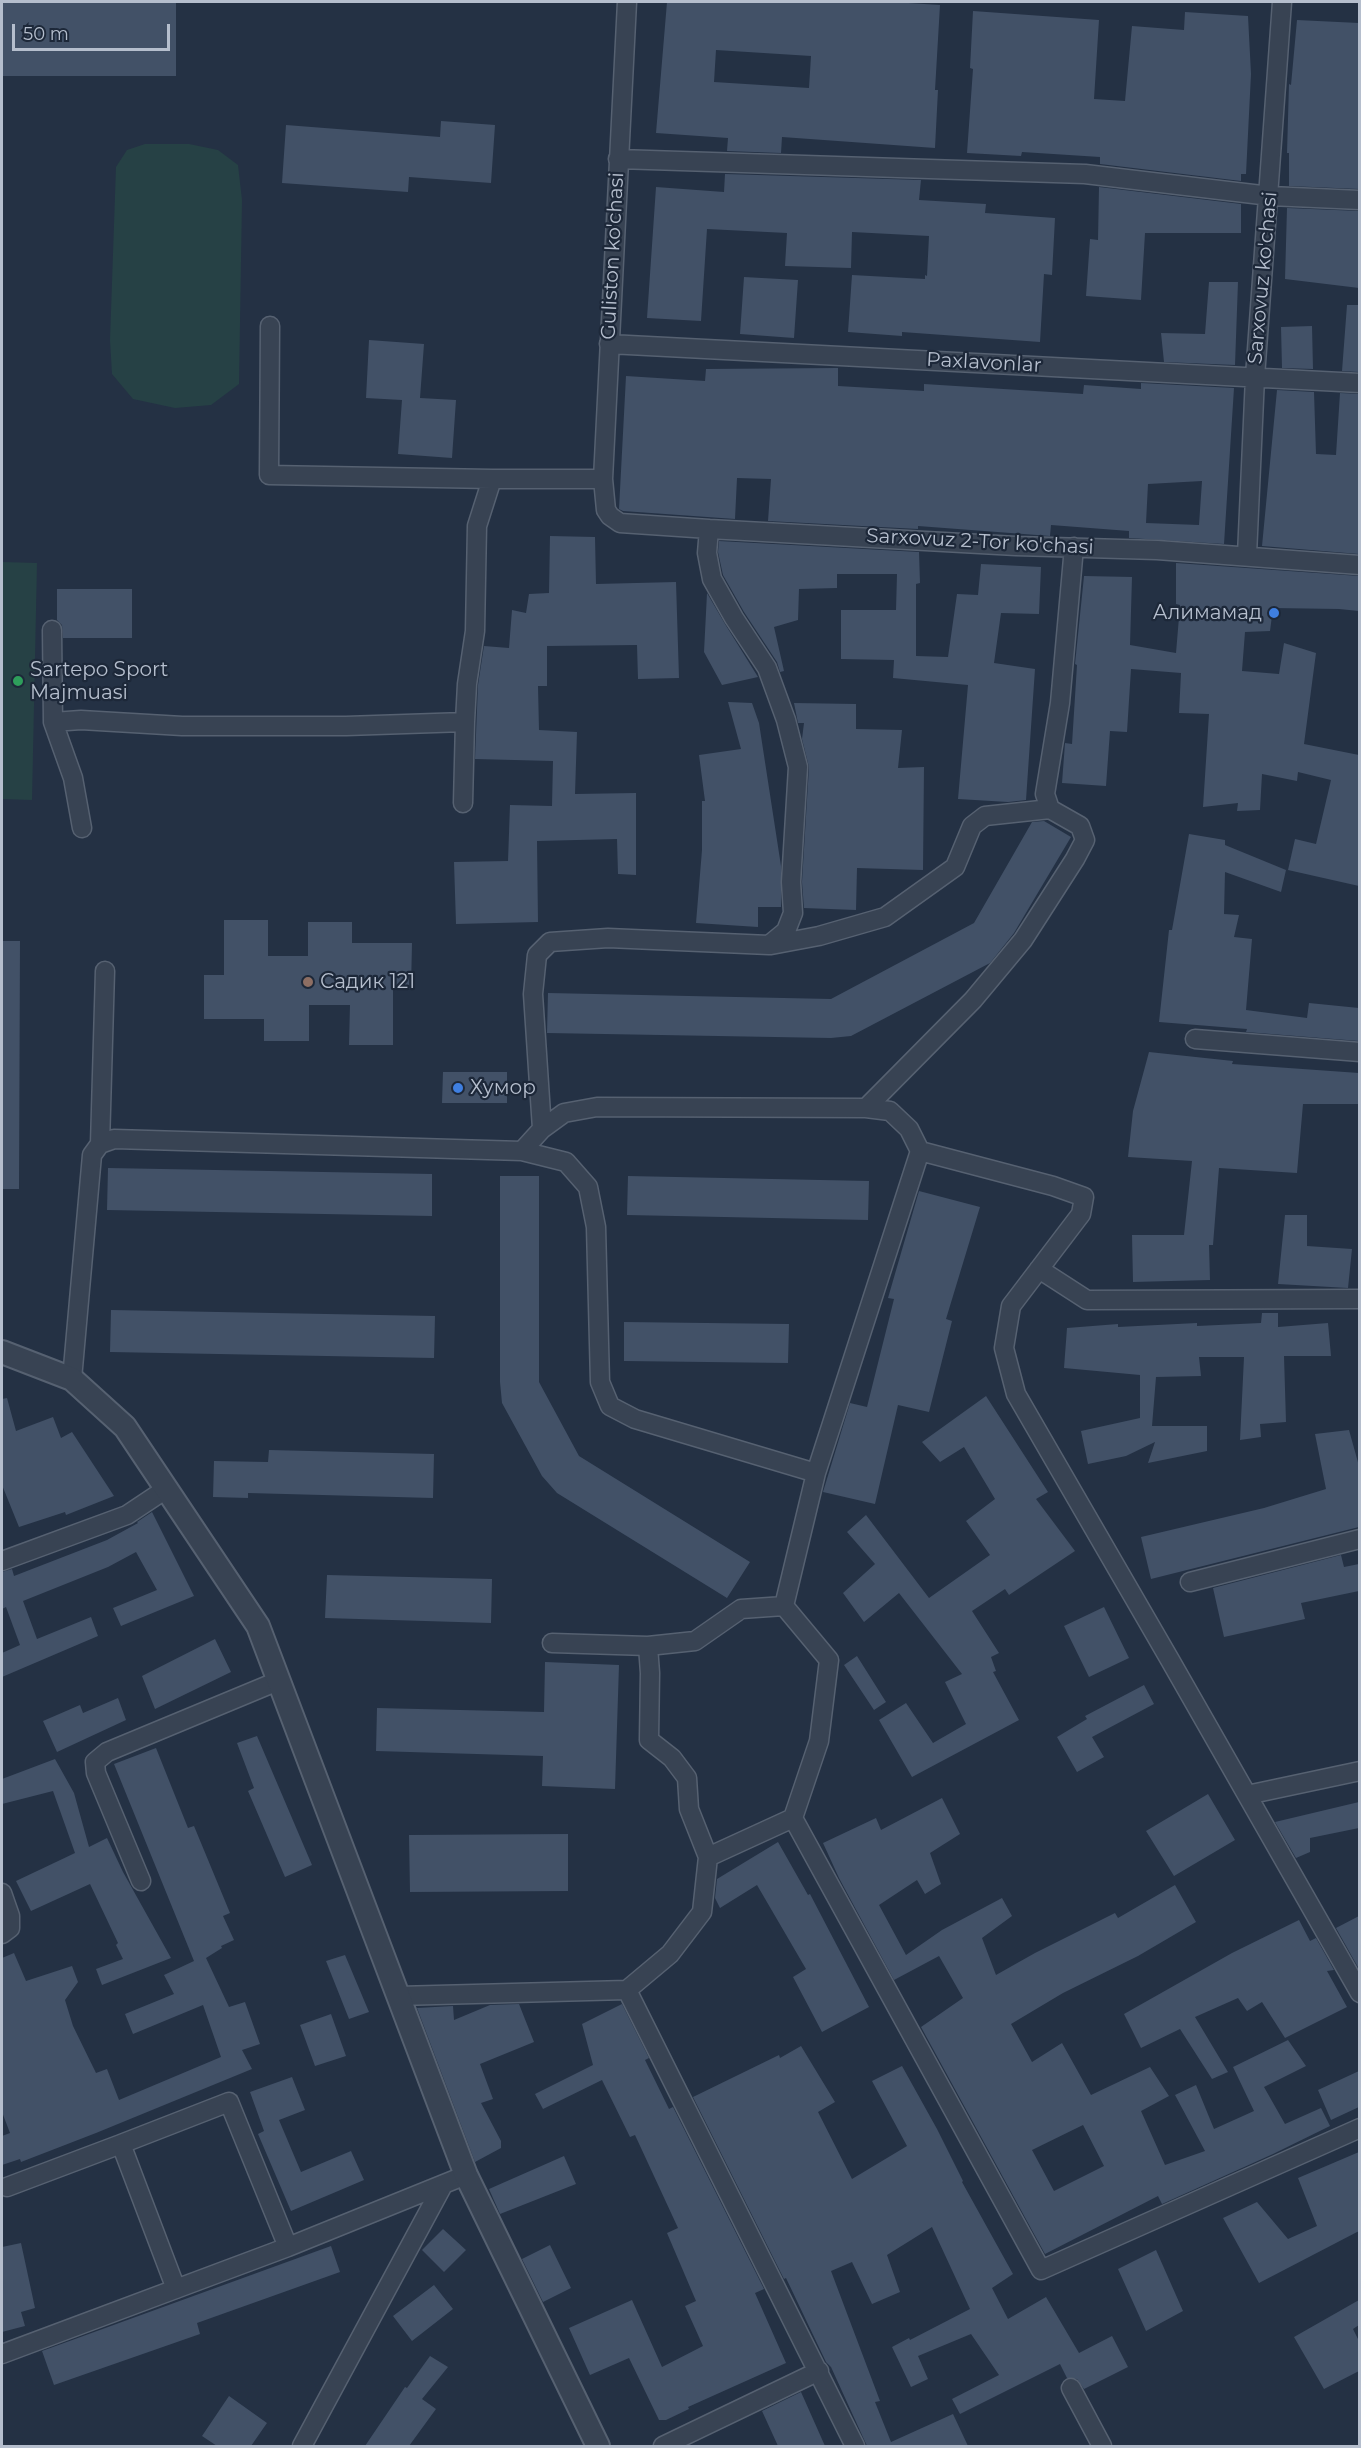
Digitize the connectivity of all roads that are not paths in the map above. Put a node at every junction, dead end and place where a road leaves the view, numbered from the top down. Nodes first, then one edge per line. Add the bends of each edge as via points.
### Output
1 (627, 2) edge
2 (1282, 2) edge
3 (618, 159) junction
4 (1270, 196) junction
5 (1359, 200) edge
6 (270, 326) dead end
7 (609, 344) junction
8 (1255, 377) junction
9 (1359, 383) edge
10 (492, 479) junction
11 (603, 479) junction
12 (606, 510) joint
13 (709, 529) junction
14 (1074, 548) junction
15 (1247, 555) junction
16 (1359, 565) edge
17 (52, 630) dead end
18 (53, 722) junction
19 (465, 722) junction
20 (463, 803) dead end
21 (1050, 809) junction
22 (82, 828) dead end
23 (769, 945) junction
24 (105, 971) dead end
25 (1195, 1039) dead end
26 (1359, 1052) edge
27 (867, 1108) junction
28 (542, 1129) junction
29 (100, 1144) junction
30 (920, 1150) junction
31 (522, 1151) junction
32 (1039, 1269) junction
33 (1359, 1299) edge
34 (2, 1352) edge
35 (72, 1378) junction
36 (816, 1473) junction
37 (166, 1489) junction
38 (1359, 1539) edge
39 (2, 1561) edge
40 (1190, 1582) dead end
41 (784, 1606) junction
42 (552, 1643) dead end
43 (648, 1646) junction
44 (278, 1681) junction
45 (1359, 1771) edge
46 (1247, 1795) junction
47 (792, 1818) junction
48 (708, 1857) junction
49 (141, 1881) dead end
50 (2, 1893) edge
51 (2, 1934) edge
52 (1355, 1976) edge
53 (627, 1990) junction
54 (1359, 1993) edge
55 (398, 1996) junction
56 (1359, 2128) edge
57 (121, 2144) junction
58 (466, 2175) junction
59 (443, 2185) junction
60 (7, 2187) dead end
61 (288, 2247) junction
62 (176, 2289) junction
63 (2, 2354) edge
64 (819, 2371) junction
65 (1071, 2388) dead end
66 (302, 2446) edge
67 (598, 2446) edge
68 (663, 2446) edge
69 (855, 2446) edge
70 (1102, 2446) edge

1 - 3 street, Guliston ko'chasi
2 - 4 street, Sarxovuz ko'chasi
3 - 4 street via 1085,174
3 - 7 street, Guliston ko'chasi
4 - 5 street
4 - 8 street, Sarxovuz ko'chasi
6 - 10 street via 269,475
7 - 8 street, Paxlavonlar
7 - 11 street, Guliston ko'chasi
8 - 9 street, Paxlavonlar
8 - 15 street, Sarxovuz ko'chasi
10 - 11 street
10 - 19 street via 477,526 475,631
11 - 12 street, Guliston ko'chasi
12 - 13 street, Sarxovuz 2-Tor ko'chasi via 620,523
13 - 14 street, Sarxovuz 2-Tor ko'chasi
13 - 23 street via 707,554 712,579 767,668 798,768 791,882 793,914 786,931
14 - 15 street, Sarxovuz 2-Tor ko'chasi
14 - 21 street via 1060,703 1045,794
15 - 16 street, Sarxovuz 2-Tor ko'chasi
17 - 18 street
18 - 19 street via 346,726
18 - 22 street via 73,778
19 - 20 street
21 - 23 street via 985,816 972,826 955,867 885,917
21 - 27 street via 1080,826 1085,840 1076,859 1023,940 973,1000
23 - 28 street via 608,938 550,942 537,955 533,994
24 - 29 street
25 - 26 street
27 - 28 street via 597,1107 564,1113
27 - 30 street via 890,1112 909,1129
28 - 31 street
29 - 31 street via 114,1139
29 - 35 street via 92,1155
30 - 32 street via 1084,1197 1081,1214
30 - 36 street
31 - 36 street via 566,1162 588,1186 596,1227 600,1382 610,1406 635,1419
32 - 33 street via 1087,1300
32 - 46 street via 1011,1306 1004,1348 1016,1394
34 - 35 street
35 - 37 street via 125,1427
36 - 41 street
37 - 39 street via 127,1515
37 - 44 street via 258,1626
38 - 40 street
41 - 43 street via 741,1609 695,1641
41 - 47 street via 830,1660 819,1741
42 - 43 street
43 - 48 street via 649,1740 672,1758 687,1778 689,1809
44 - 49 street via 107,1752 95,1762 96,1773
44 - 55 street
45 - 46 street
46 - 52 street
47 - 48 street
47 - 56 street via 1041,2270
48 - 53 street via 702,1912 670,1954
50 - 51 street via 10,1928
52 - 54 street
53 - 55 street
53 - 64 street
55 - 58 street
57 - 60 street
57 - 61 street via 228,2102
57 - 62 street
58 - 59 street
58 - 67 street
59 - 61 street
59 - 66 street
61 - 62 street
62 - 63 street
64 - 68 street
64 - 69 street
65 - 70 street

